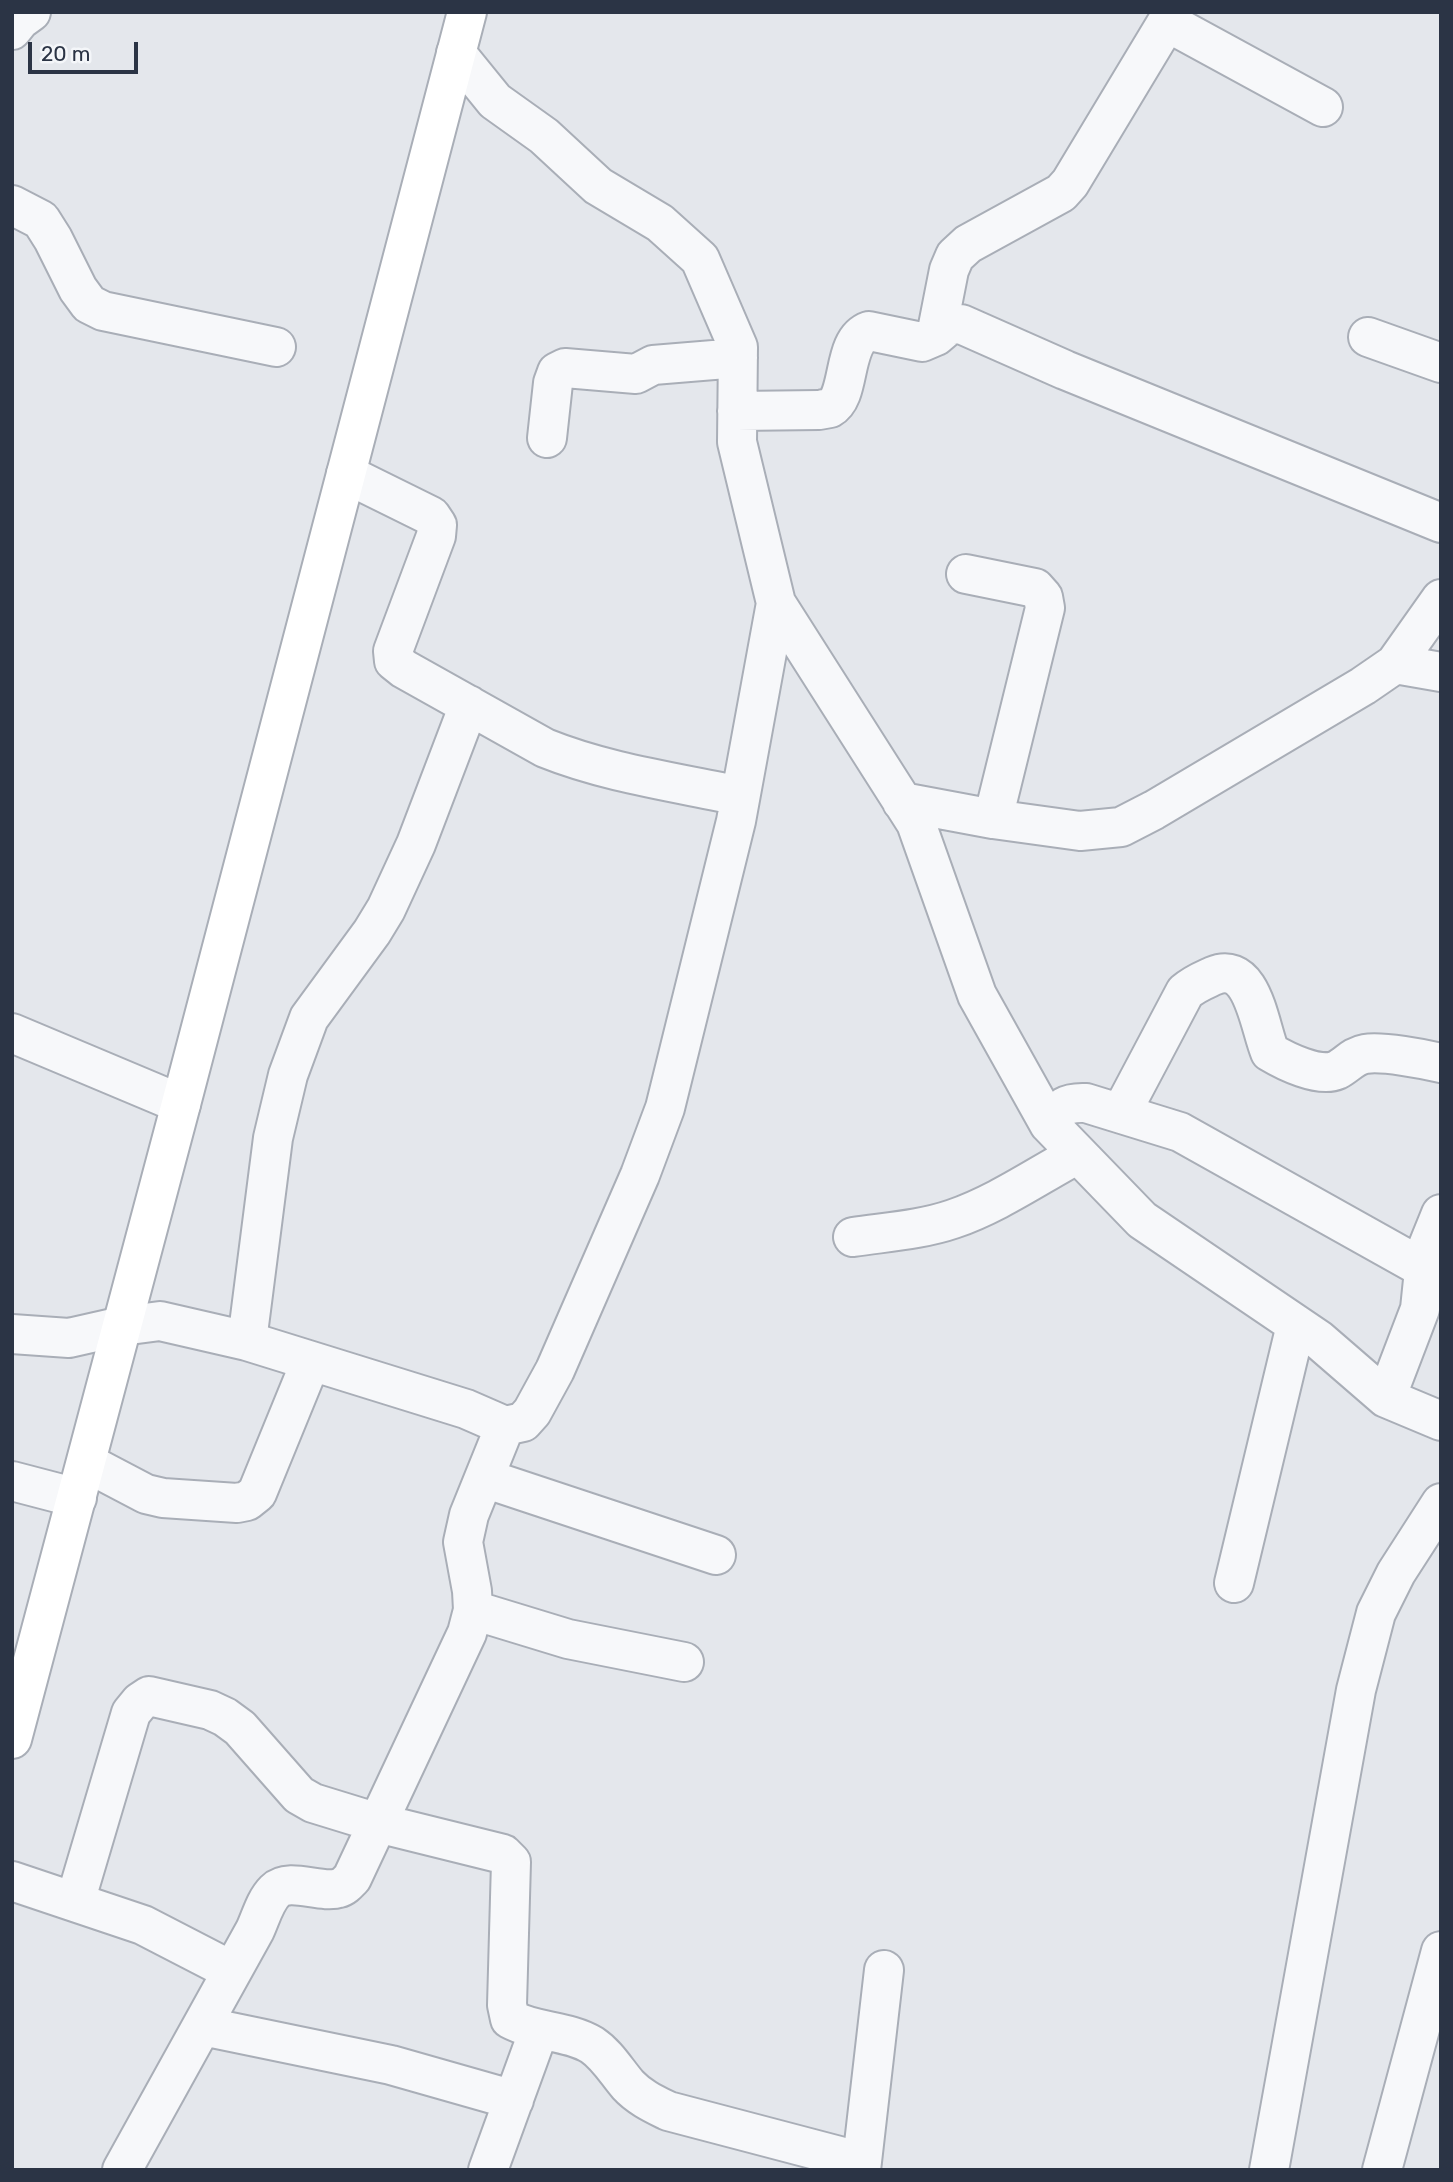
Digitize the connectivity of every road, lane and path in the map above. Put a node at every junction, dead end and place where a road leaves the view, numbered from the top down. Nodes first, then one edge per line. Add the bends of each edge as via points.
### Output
1 (31, 12) edge
2 (467, 12) edge
3 (1170, 17) edge
4 (12, 30) edge
5 (456, 53) junction
6 (1323, 107) dead end
7 (12, 205) edge
8 (936, 336) junction
9 (1368, 337) dead end
10 (276, 347) dead end
11 (738, 358) junction
12 (1441, 363) edge
13 (737, 411) junction
14 (547, 438) dead end
15 (346, 474) junction
16 (1441, 523) edge
17 (966, 574) dead end
18 (1441, 599) edge
19 (776, 603) junction
20 (1395, 664) junction
21 (1441, 672) edge
22 (469, 705) junction
23 (740, 796) junction
24 (902, 802) junction
25 (993, 819) junction
26 (12, 1033) edge
27 (1441, 1063) edge
28 (181, 1104) junction
29 (1121, 1113) junction
30 (1049, 1124) junction
31 (1077, 1154) junction
32 (1441, 1214) edge
33 (853, 1237) dead end
34 (1423, 1268) junction
35 (1296, 1325) junction
36 (122, 1326) junction
37 (12, 1334) edge
38 (247, 1340) junction
39 (311, 1361) junction
40 (1386, 1398) junction
41 (1441, 1420) edge
42 (505, 1426) junction
43 (484, 1478) junction
44 (82, 1480) junction
45 (12, 1482) edge
46 (1441, 1503) edge
47 (716, 1555) dead end
48 (1234, 1583) dead end
49 (473, 1610) junction
50 (684, 1662) dead end
51 (12, 1739) edge
52 (378, 1823) junction
53 (12, 1881) edge
54 (75, 1902) junction
55 (1441, 1951) edge
56 (884, 1970) dead end
57 (232, 1972) junction
58 (1434, 2002) edge
59 (202, 2026) junction
60 (539, 2030) junction
61 (514, 2100) junction
62 (862, 2166) edge
63 (122, 2170) edge
64 (488, 2170) edge
65 (1269, 2170) edge
66 (1382, 2170) edge

1 - 4 street
2 - 5 street
3 - 6 street
3 - 8 street via 1070,183 1061,193 968,244 955,256
5 - 11 street via 495,101 544,136 598,186 660,223 700,260 738,346
5 - 15 street
7 - 10 street via 41,220 78,289 96,308
8 - 13 street via 922,341 869,331 861,334 838,400 830,408
8 - 16 street via 961,324
9 - 12 street
11 - 13 street
11 - 14 street via 653,365 636,374 565,368 557,372 553,383
13 - 19 street via 737,442
15 - 22 street via 431,516 437,525 393,651 394,662
15 - 28 street
17 - 25 street via 1035,588 1045,608
18 - 20 street
19 - 23 street
19 - 24 street
20 - 21 street
20 - 25 street via 1121,827 1080,831
22 - 23 street via 562,755
22 - 38 street via 386,909 309,1018 288,1074 273,1138
23 - 42 street via 665,1108 544,1391 523,1422
24 - 25 street
24 - 30 street via 916,823 977,995
26 - 28 street
27 - 29 street via 1366,1053 1324,1073 1284,1060 1270,1052 1251,992 1236,974 1223,972 1185,992
28 - 36 street
29 - 30 street via 1072,1102
29 - 34 street via 1180,1132
30 - 31 street
31 - 33 street via 977,1210 925,1227
31 - 35 street via 1142,1220
32 - 34 street
34 - 40 street via 1420,1309
35 - 40 street
35 - 48 street
36 - 37 street via 69,1338
36 - 38 street via 160,1321
36 - 44 street
38 - 39 street
39 - 42 street via 466,1409
39 - 44 street via 257,1493 247,1501 163,1499
40 - 41 street
42 - 43 street
43 - 47 street
43 - 49 street via 463,1542
44 - 45 street
44 - 51 street
46 - 65 street via 1376,1613 1356,1690
49 - 50 street via 568,1639
49 - 52 street via 467,1633
52 - 54 street via 299,1795 225,1717 149,1696 131,1713
52 - 57 street via 352,1878 342,1888 277,1888
52 - 60 street via 503,1854 511,1862 507,2005 510,2019
53 - 54 street
54 - 57 street via 143,1925
55 - 58 street
56 - 62 street
57 - 59 street
58 - 66 street
59 - 61 street via 391,2065
59 - 63 street
60 - 61 street
60 - 62 street via 590,2044 630,2087 668,2112
61 - 64 street

